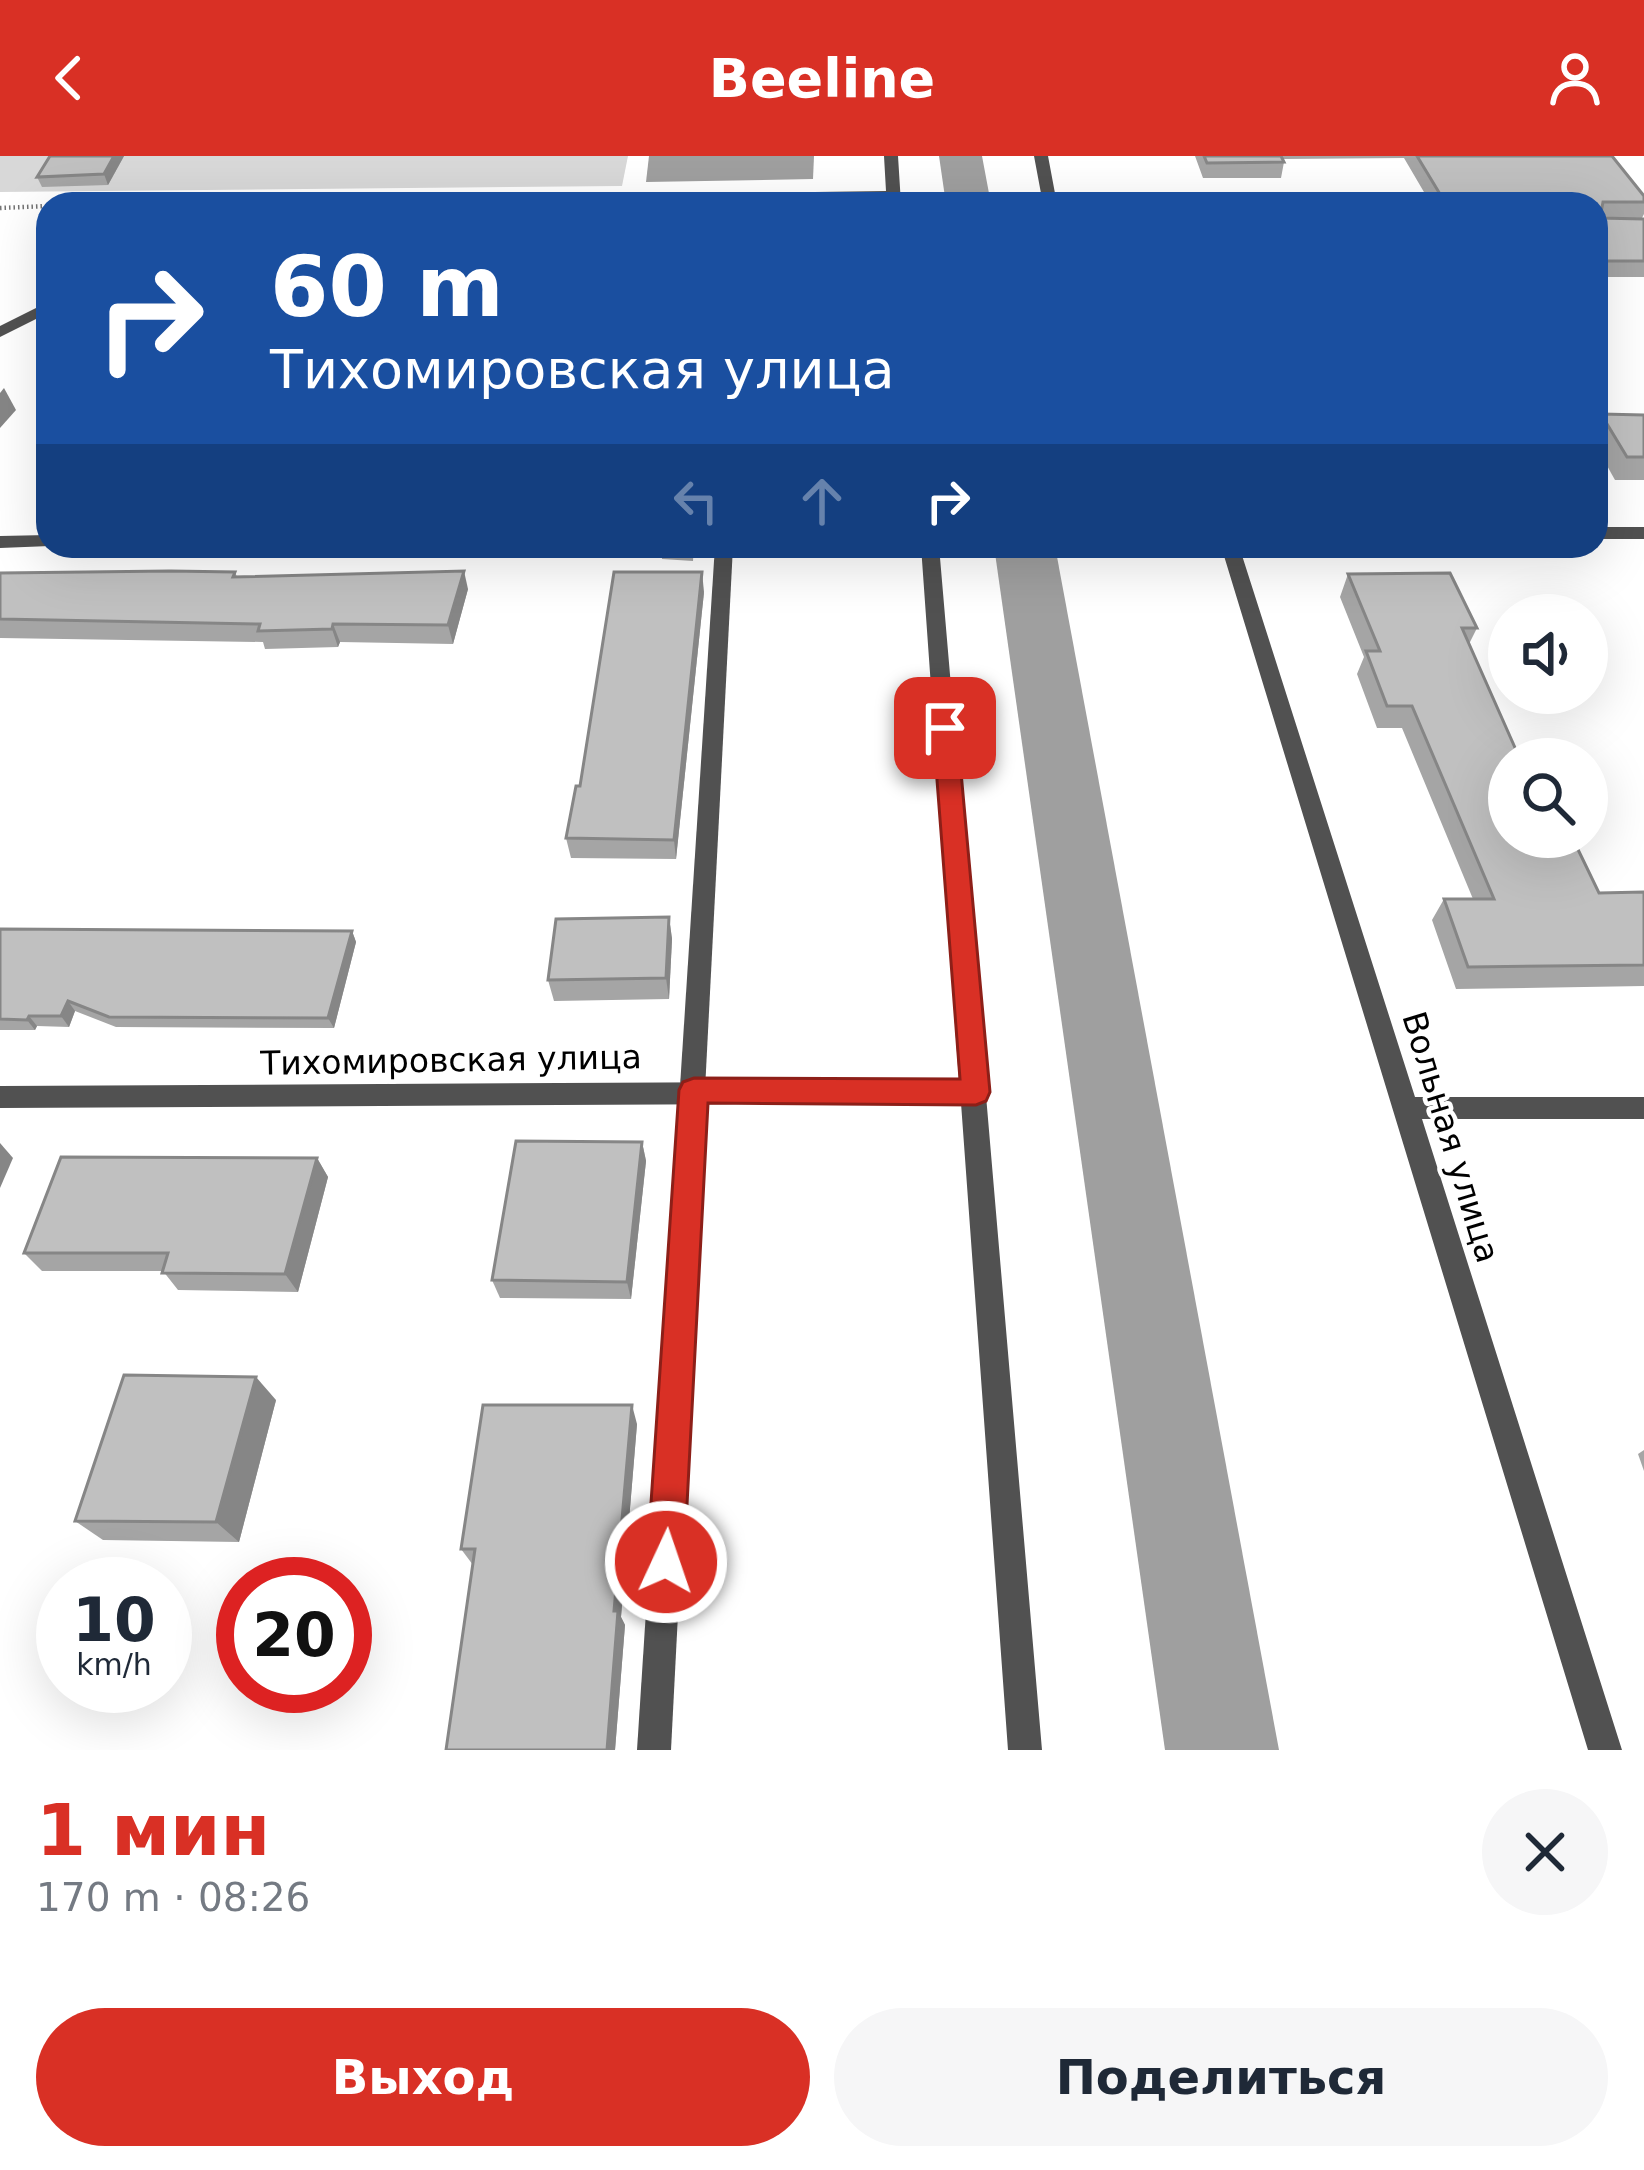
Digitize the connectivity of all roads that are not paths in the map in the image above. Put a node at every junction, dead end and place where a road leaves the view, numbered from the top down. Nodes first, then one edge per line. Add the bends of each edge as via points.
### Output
1 (891, 156) edge
2 (1041, 156) edge
3 (892, 192) edge
4 (1048, 192) edge
5 (36, 313) edge
6 (0, 332) edge
7 (1608, 533) edge
8 (1644, 533) edge
9 (36, 541) edge
10 (0, 542) edge
11 (723, 558) edge
12 (931, 558) edge
13 (1234, 558) edge
14 (694, 1090) junction
15 (976, 1092) junction
16 (0, 1097) edge
17 (1404, 1108) junction
18 (1644, 1108) edge
19 (654, 1750) edge
20 (1025, 1750) edge
21 (1605, 1750) edge

1 - 3 street
2 - 4 street
5 - 6 street
7 - 8 street
9 - 10 street
11 - 14 street
12 - 15 street
13 - 17 street, Вольная улица
14 - 15 street, Тихомировская улица
14 - 16 street, Тихомировская улица
14 - 19 street
15 - 20 street
17 - 18 street
17 - 21 street, Вольная улица

